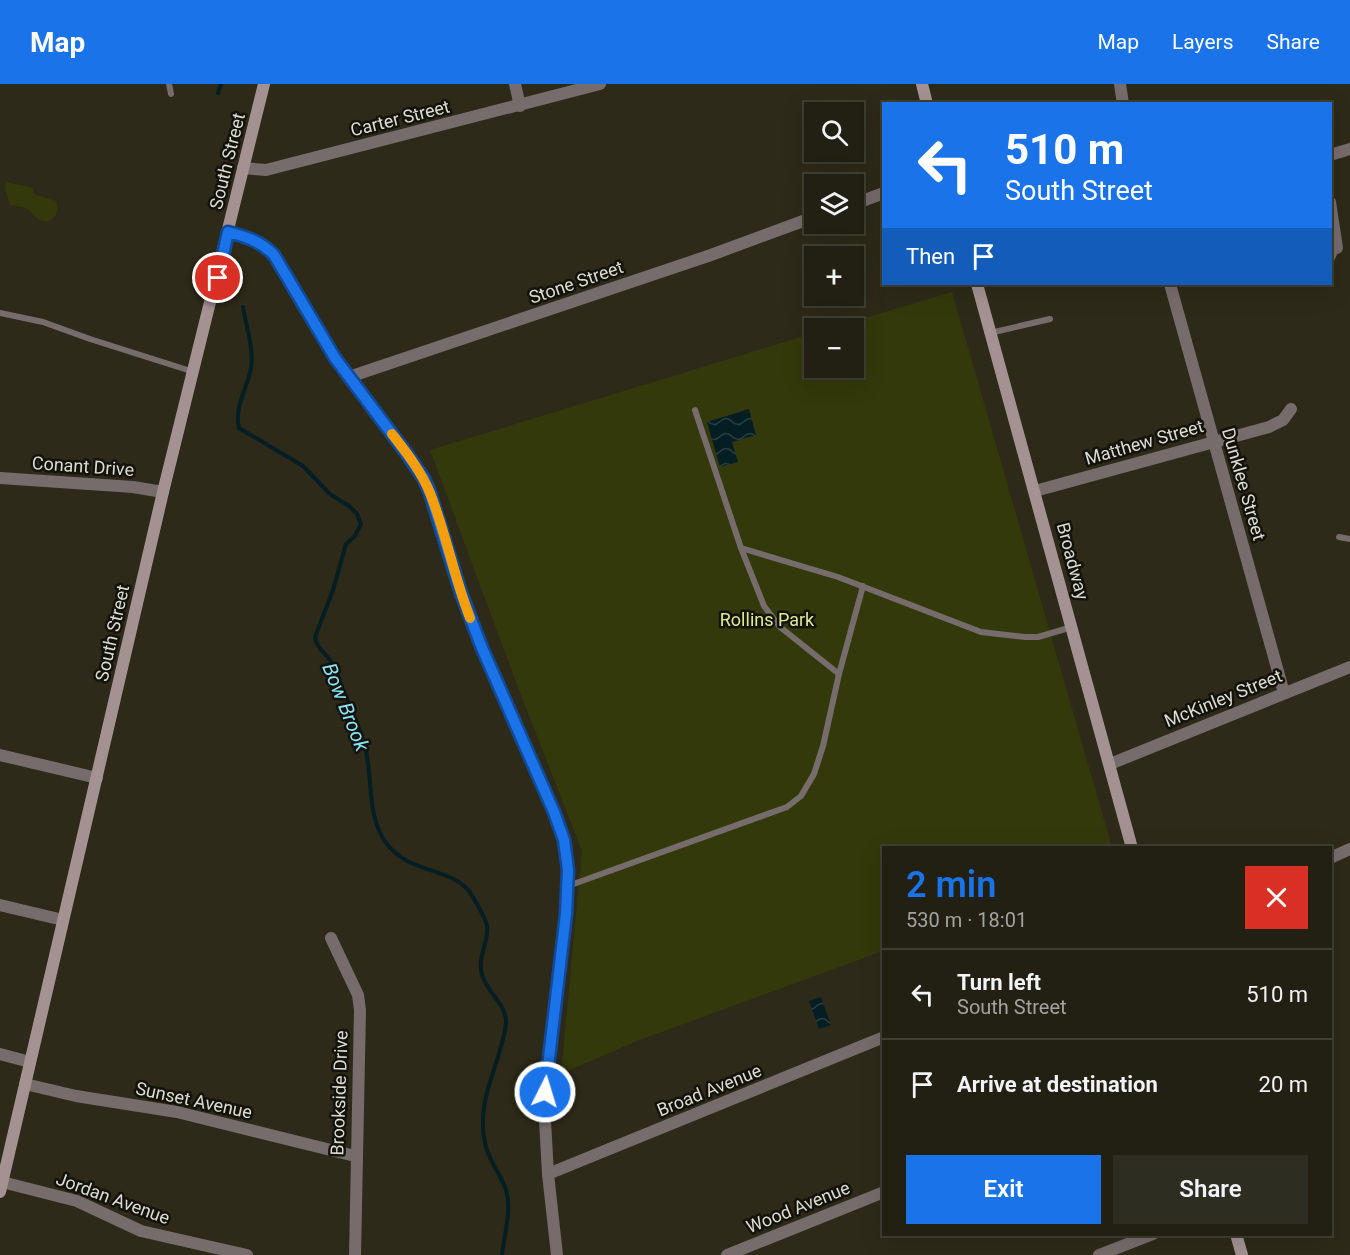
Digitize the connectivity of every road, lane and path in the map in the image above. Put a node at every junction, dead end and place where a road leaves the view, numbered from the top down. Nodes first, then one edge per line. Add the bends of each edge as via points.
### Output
1 (169, 84) edge
2 (264, 84) edge
3 (515, 84) edge
4 (600, 84) edge
5 (922, 84) edge
6 (1120, 84) edge
7 (171, 94) dead end
8 (926, 102) edge
9 (1123, 102) edge
10 (520, 106) junction
11 (1350, 149) edge
12 (1332, 154) edge
13 (243, 168) junction
14 (882, 195) edge
15 (864, 201) edge
16 (1332, 215) edge
17 (804, 221) edge
18 (228, 232) junction
19 (1337, 248) joint
20 (1332, 258) edge
21 (977, 285) edge
22 (1170, 285) edge
23 (0, 313) edge
24 (1050, 319) dead end
25 (990, 333) junction
26 (194, 372) junction
27 (349, 377) junction
28 (1291, 409) dead end
29 (695, 410) dead end
30 (1213, 441) junction
31 (0, 478) edge
32 (1035, 491) junction
33 (163, 492) junction
34 (1339, 537) dead end
35 (1350, 539) edge
36 (741, 548) junction
37 (863, 586) junction
38 (1072, 626) junction
39 (1350, 667) edge
40 (839, 674) junction
41 (1284, 693) junction
42 (0, 756) edge
43 (1110, 764) junction
44 (98, 778) junction
45 (1131, 846) edge
46 (1350, 849) edge
47 (1332, 857) edge
48 (567, 886) junction
49 (0, 905) edge
50 (63, 920) junction
51 (332, 938) dead end
52 (882, 1038) edge
53 (0, 1054) edge
54 (30, 1062) junction
55 (25, 1084) junction
56 (355, 1156) junction
57 (548, 1174) junction
58 (1, 1187) edge
59 (882, 1193) edge
60 (1148, 1236) edge
61 (1237, 1236) edge
62 (247, 1255) edge
63 (355, 1255) edge
64 (557, 1255) edge
65 (726, 1255) edge
66 (1099, 1255) edge
67 (1242, 1255) edge

1 - 7 lane
2 - 13 main road, South Street
3 - 10 street
4 - 10 street, Carter Street
5 - 8 main road
6 - 9 street
10 - 13 street, Carter Street via 266,170
11 - 12 street
13 - 18 main road, South Street
14 - 15 street
16 - 19 street
17 - 27 street, Stone Street
18 - 26 main road, South Street
18 - 27 street via 261,243 274,255
19 - 20 lane
21 - 25 main road, Broadway
22 - 30 street, Dunklee Street
23 - 26 lane via 43,322
24 - 25 lane
25 - 32 main road, Broadway
26 - 33 main road, South Street
27 - 48 street via 407,454 430,493 482,648 564,840
28 - 30 street, Matthew Street via 1283,420 1269,427
29 - 36 lane
30 - 32 street, Matthew Street
30 - 41 street, Dunklee Street
31 - 33 street, Conant Drive
32 - 38 main road, Broadway
33 - 44 main road, South Street
34 - 35 lane
36 - 37 lane
36 - 40 lane via 764,606 780,627
37 - 38 lane via 981,632 1026,638
37 - 40 lane
38 - 43 main road, Broadway
39 - 41 street, McKinley Street
40 - 48 lane via 814,774 801,796 787,807
41 - 43 street, McKinley Street
42 - 44 street
43 - 45 main road, Broadway
44 - 50 main road, South Street
46 - 47 street
48 - 57 street via 545,1092
49 - 50 street
50 - 54 main road, South Street
51 - 56 street, Brookside Drive via 358,994 360,1010
52 - 57 street, Broad Avenue
53 - 54 street
54 - 55 main road, South Street
55 - 56 street, Sunset Avenue via 177,1112
55 - 58 main road, South Street
56 - 63 street, Brookside Drive
57 - 64 street
58 - 62 street, Jordan Avenue via 77,1201 141,1231
59 - 65 street, Wood Avenue
60 - 66 street
61 - 67 main road

